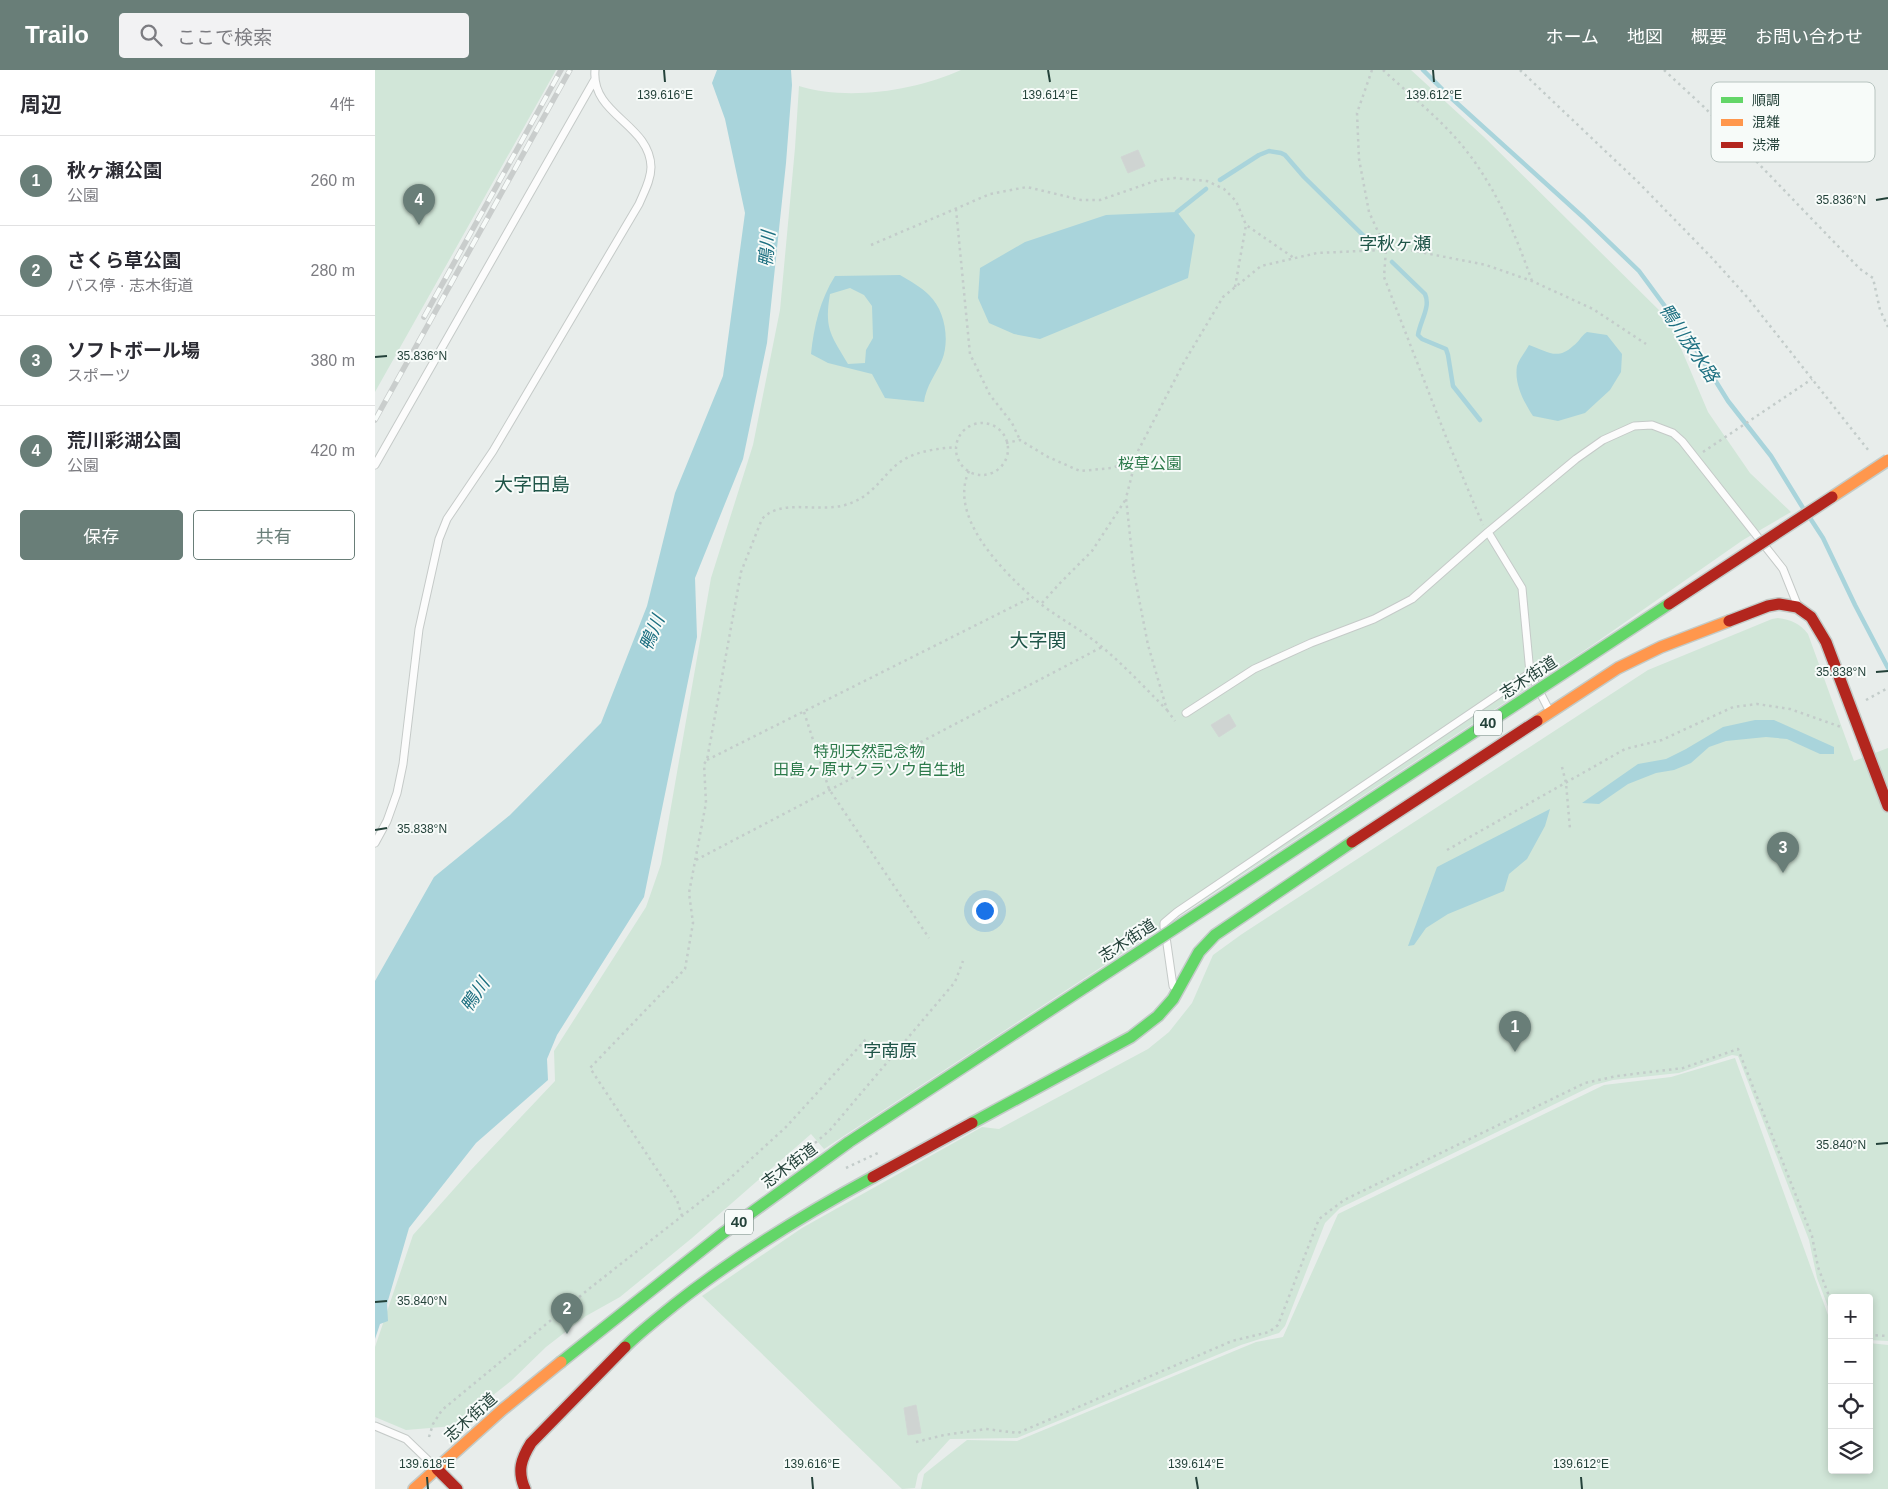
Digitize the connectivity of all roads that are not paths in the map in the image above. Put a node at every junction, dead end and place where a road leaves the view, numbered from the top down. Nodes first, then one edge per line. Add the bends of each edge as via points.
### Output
1 (595, 70) edge
2 (595, 79) junction
3 (1888, 460) edge
4 (375, 466) edge
5 (1488, 532) junction
6 (1799, 607) junction
7 (1530, 673) junction
8 (1550, 712) junction
9 (1186, 713) dead end
10 (1888, 806) edge
11 (375, 843) edge
12 (1173, 999) junction
13 (375, 1426) edge
14 (437, 1468) junction
15 (414, 1489) edge
16 (457, 1489) edge
17 (525, 1489) edge

1 - 2 lane
2 - 4 lane
2 - 11 lane via 598,94 606,105 636,133 646,148 651,167 647,186 493,451 447,519 439,539 419,629 397,793
3 - 14 street, 志木街道 / 40, bridge via 849,1142 722,1234 502,1410
5 - 6 lane via 1603,440 1634,426 1662,428 1673,433 1696,457 1783,569
5 - 7 lane via 1522,588
5 - 9 lane via 1412,600 1254,669
6 - 8 street via 1776,604 1661,647 1605,676
6 - 10 street via 1814,620 1826,642
7 - 8 lane
7 - 12 lane via 1163,923 1172,972
8 - 12 street via 1215,935 1195,959
12 - 17 street via 1158,1016 1131,1037 788,1224 693,1290 636,1336 536,1437 519,1467
13 - 14 lane via 406,1439
14 - 15 street, 志木街道 / 40
14 - 16 street

